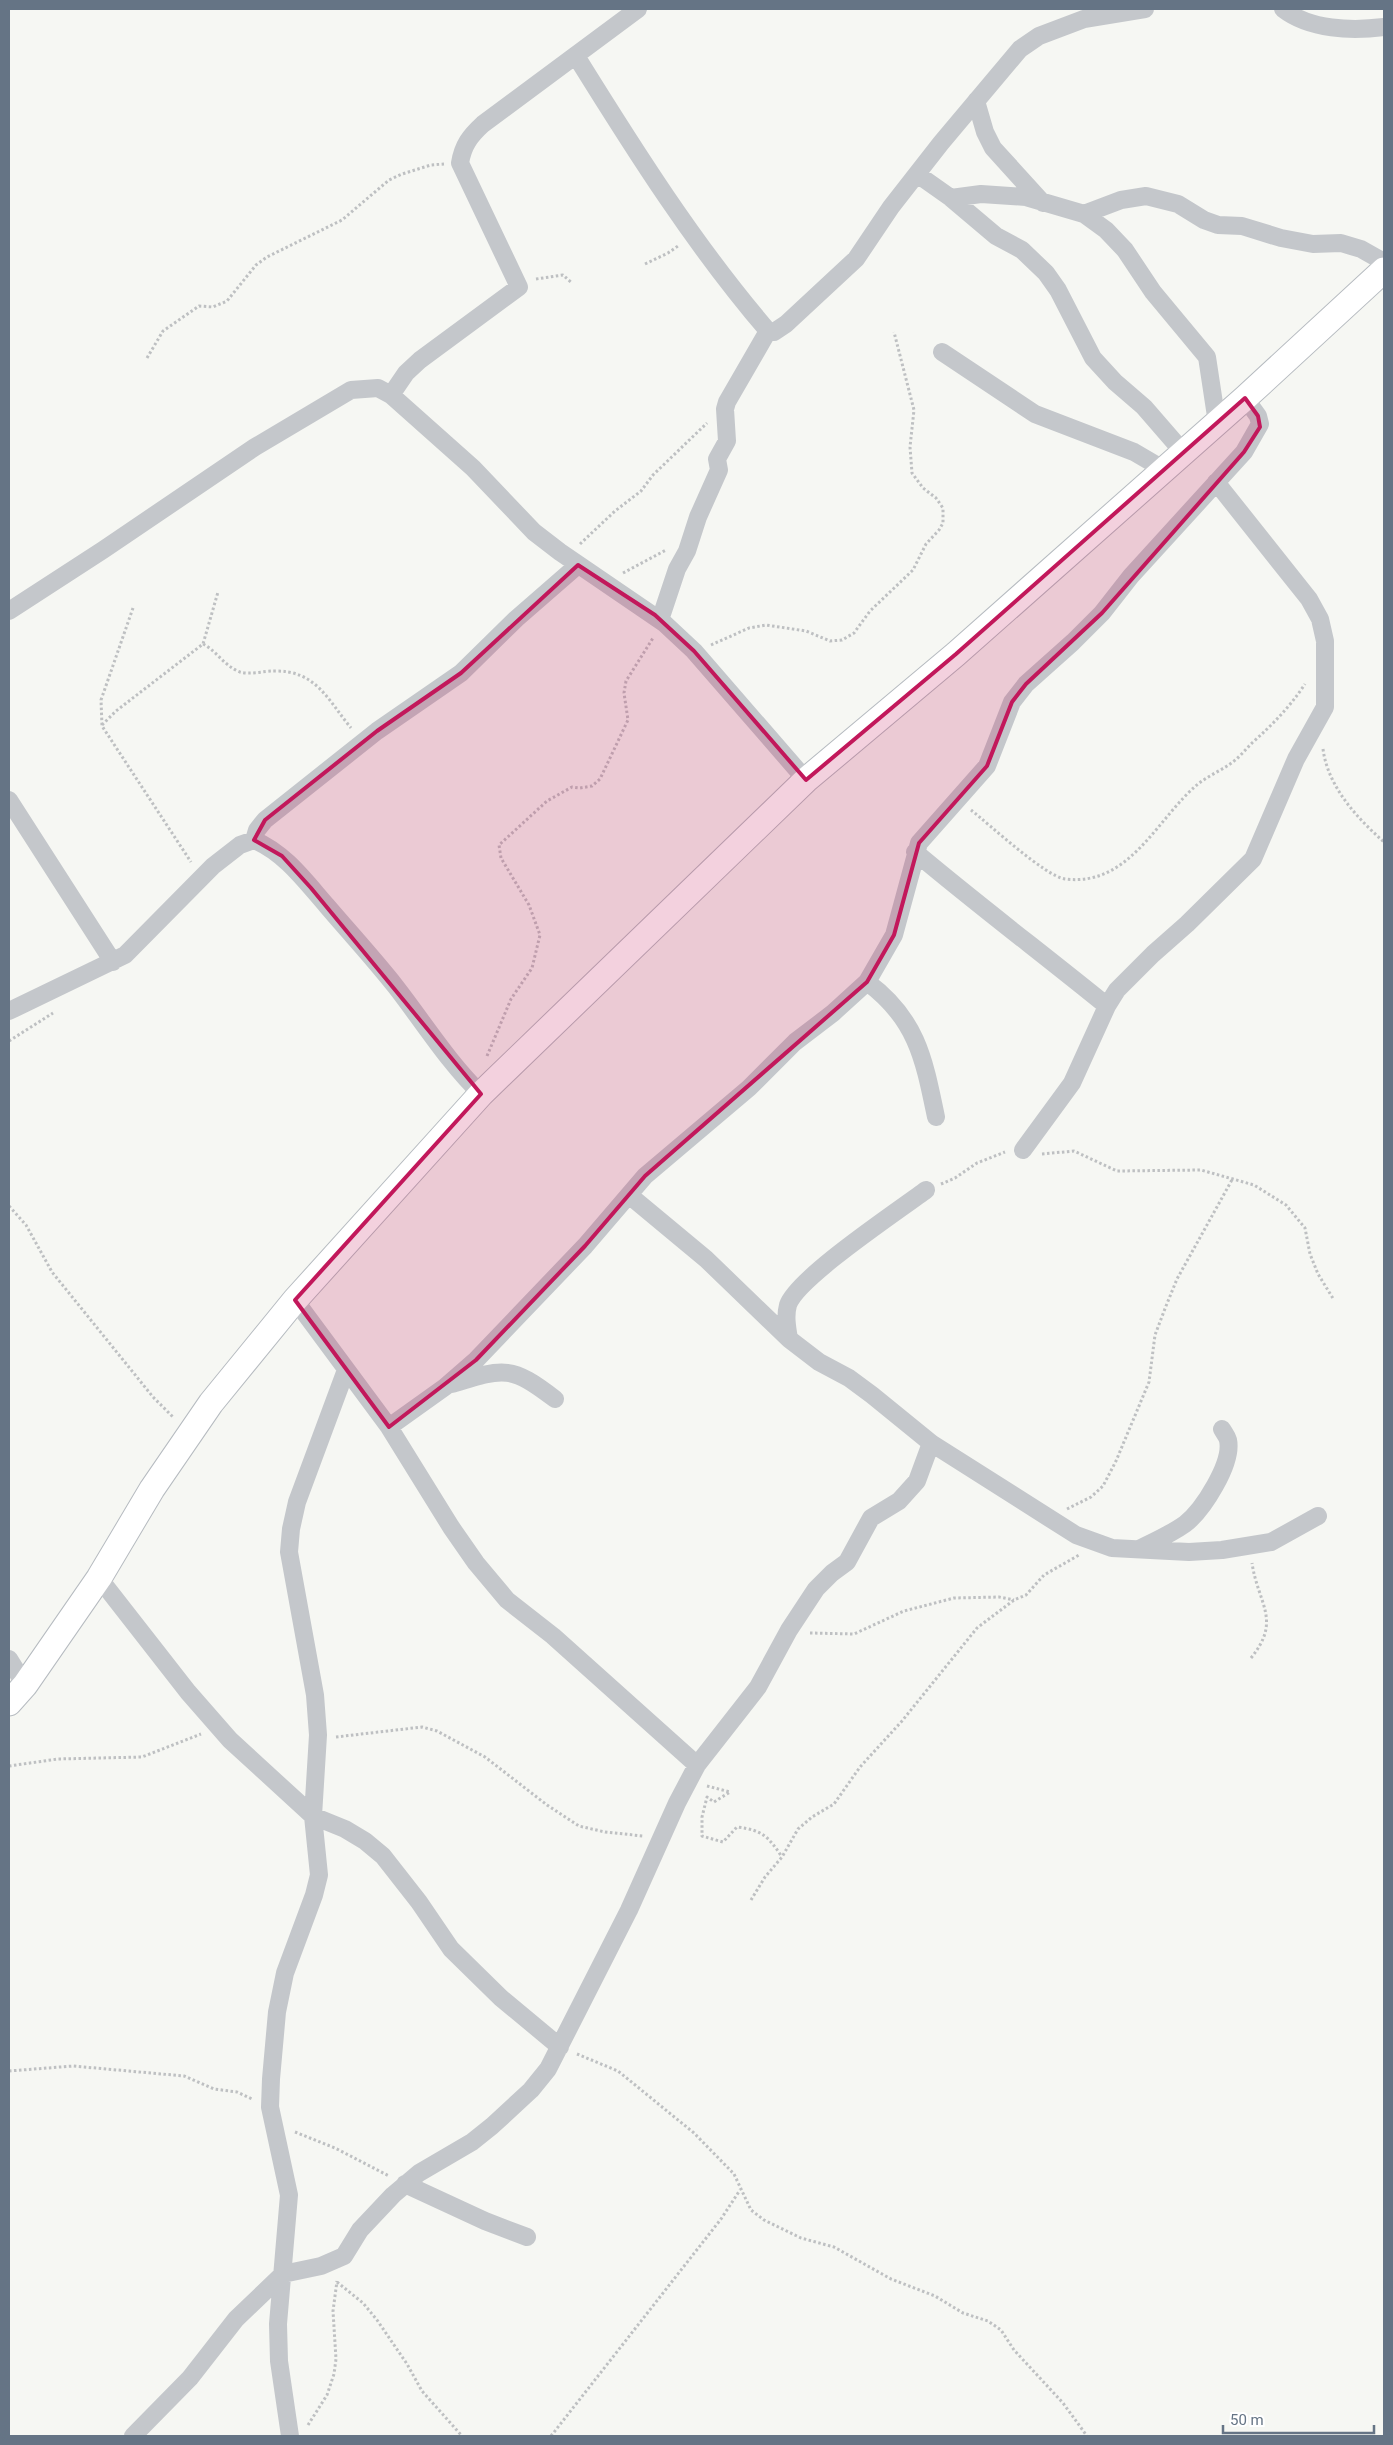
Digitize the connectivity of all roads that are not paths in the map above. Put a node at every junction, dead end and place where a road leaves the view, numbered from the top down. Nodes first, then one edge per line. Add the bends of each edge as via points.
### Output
1 (638, 9) edge
2 (1145, 9) edge
3 (1283, 9) edge
4 (1384, 27) edge
5 (576, 56) junction
6 (976, 101) junction
7 (917, 174) junction
8 (951, 198) junction
9 (1043, 203) junction
10 (1084, 214) junction
11 (1384, 262) edge
12 (1384, 270) edge
13 (768, 332) junction
14 (942, 352) dead end
15 (391, 395) junction
16 (1245, 398) junction
17 (1217, 422) junction
18 (1183, 452) junction
19 (1164, 469) junction
20 (1216, 482) junction
21 (572, 561) junction
22 (9, 611) edge
23 (662, 621) junction
24 (806, 780) junction
25 (9, 800) edge
26 (254, 840) junction
27 (915, 852) junction
28 (113, 962) junction
29 (867, 982) junction
30 (1107, 1006) junction
31 (9, 1011) edge
32 (476, 1089) junction
33 (936, 1117) dead end
34 (1023, 1150) road end
35 (926, 1190) road end
36 (629, 1195) junction
37 (295, 1300) junction
38 (789, 1339) junction
39 (346, 1370) junction
40 (445, 1387) junction
41 (555, 1399) dead end
42 (389, 1426) junction
43 (1222, 1429) dead end
44 (931, 1444) junction
45 (1318, 1516) dead end
46 (1139, 1549) junction
47 (99, 1578) junction
48 (9, 1659) edge
49 (17, 1694) edge
50 (698, 1765) junction
51 (313, 1816) junction
52 (560, 2046) junction
53 (406, 2184) junction
54 (527, 2237) dead end
55 (283, 2274) junction
56 (133, 2436) edge
57 (290, 2436) edge

1 - 5 street
2 - 6 street via 1084,19 1038,36 1020,49
3 - 4 street via 1329,27 1365,30
5 - 13 street via 692,235
5 - 15 street via 483,124 462,149 460,163 519,287 420,360
6 - 7 street
6 - 9 street via 993,148
7 - 8 street
7 - 13 street via 856,259 786,324
8 - 9 street via 981,194 1026,197
8 - 18 street via 996,236 1022,250 1046,273 1093,358 1144,407
9 - 10 street
10 - 11 street via 1121,200 1146,196 1178,204 1204,220 1218,224 1242,226 1313,244 1341,243 1361,248
10 - 17 street via 1125,250 1153,292 1207,357
12 - 16 street
13 - 23 street via 746,366 725,409 727,441 718,459 719,470 672,583
14 - 19 street via 1035,414 1134,452
15 - 21 street via 473,468 534,532
15 - 22 street via 378,388 351,390 255,447
16 - 17 street
16 - 20 street via 1258,416 1260,427 1244,452
17 - 18 street
18 - 19 street
19 - 24 street via 956,654
20 - 27 street via 1102,613 1026,684 1012,702 987,766 924,836
20 - 30 street via 1309,599 1320,618 1325,641 1325,707 1296,758 1253,859 1117,990
21 - 23 street
21 - 26 street via 462,673 362,742 265,820
23 - 24 street via 694,651
24 - 32 street
25 - 28 street
26 - 28 street via 240,845 202,876 148,933
26 - 32 street via 282,856 311,888
27 - 29 street via 894,935
27 - 30 street
28 - 31 street
29 - 33 street via 899,1010 917,1044
29 - 36 street via 795,1042 750,1088 645,1176
30 - 34 street via 1072,1083
32 - 37 street
35 - 38 street via 795,1291 788,1304 786,1318
36 - 38 street via 706,1259
36 - 40 street via 512,1324
37 - 39 street
37 - 47 street via 189,1432
38 - 44 street via 872,1395
39 - 42 street
39 - 51 street via 297,1502 289,1552 311,1670 318,1735
40 - 41 street via 492,1373 508,1372 519,1374
40 - 42 street
42 - 50 street via 450,1527 507,1600 553,1636
43 - 46 street via 1228,1440 1224,1466 1200,1508 1186,1523
44 - 46 street via 1058,1524 1097,1544
44 - 50 street via 917,1481 900,1501 871,1518 847,1562 820,1585 789,1630 758,1687
45 - 46 street via 1270,1542 1252,1546 1190,1552
47 - 49 street
47 - 51 street via 218,1727
48 - 49 street
50 - 52 street
51 - 52 street via 359,1837 383,1856 451,1949 501,1998
51 - 55 street via 319,1875 285,1973 279,2002 270,2107 289,2196
52 - 53 street via 548,2069 531,2090 492,2126
53 - 54 street
53 - 55 street via 360,2230 344,2256 321,2266
55 - 56 street via 236,2319 190,2378
55 - 57 street via 278,2324 279,2361

